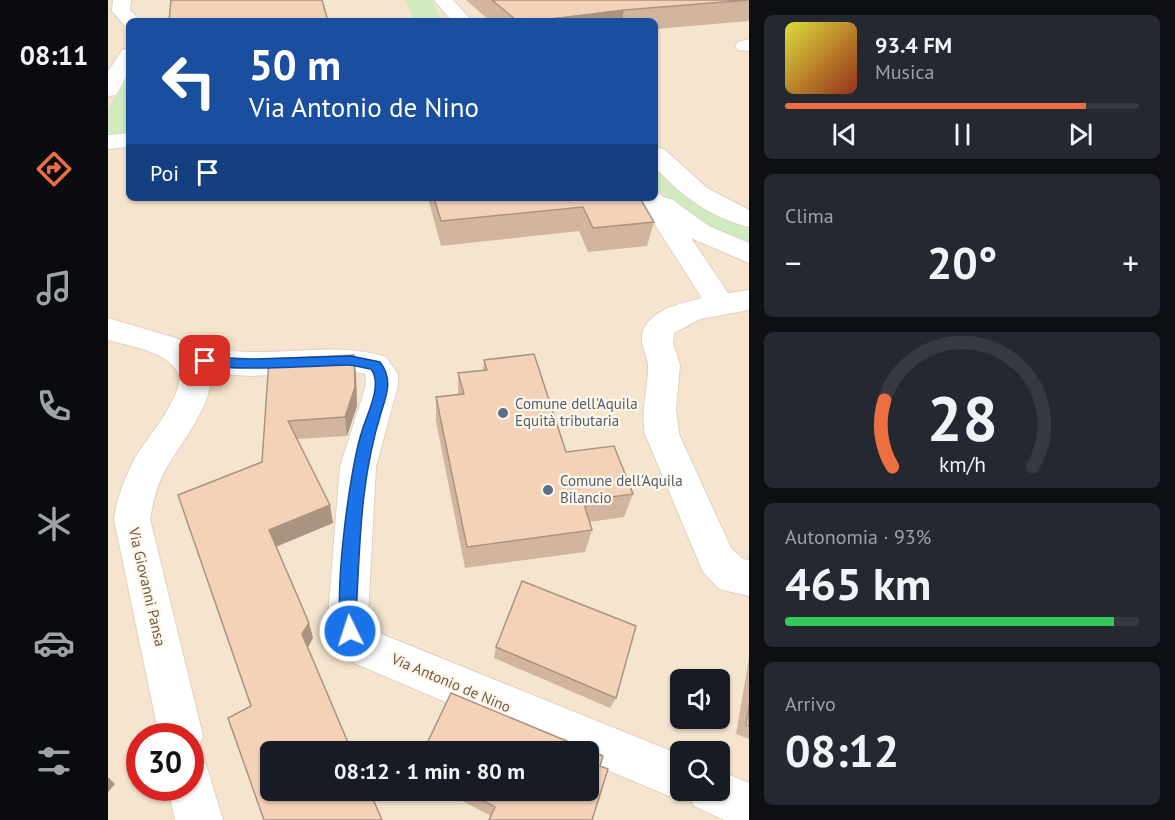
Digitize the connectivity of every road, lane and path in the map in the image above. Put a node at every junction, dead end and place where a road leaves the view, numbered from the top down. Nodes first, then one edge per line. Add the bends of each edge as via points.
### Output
1 (122, 0) edge
2 (443, 0) edge
3 (128, 18) edge
4 (459, 18) edge
5 (126, 59) edge
6 (108, 90) edge
7 (126, 140) edge
8 (108, 142) edge
9 (658, 156) edge
10 (658, 200) edge
11 (653, 201) edge
12 (749, 219) edge
13 (749, 254) edge
14 (735, 303) edge
15 (108, 329) edge
16 (191, 365) junction
17 (749, 578) edge
18 (178, 723) edge
19 (670, 773) edge
20 (730, 799) edge
21 (195, 801) edge
22 (749, 807) edge
23 (200, 820) edge

1 - 3 street via 121,11
2 - 4 street
5 - 6 street
7 - 8 street
9 - 12 street via 681,181 701,195
10 - 13 street via 700,232
11 - 14 street
14 - 17 street via 677,316 658,331 664,368 657,416 717,560 733,576
15 - 16 street via 168,347
16 - 18 street, Via Giovanni Pansa via 196,380 194,390 149,466 132,519
16 - 19 street, Via Antonio de Nino via 205,361 251,364 351,360 375,365 382,374 382,385 356,482 348,615 355,639 369,649
20 - 22 street
21 - 23 street

